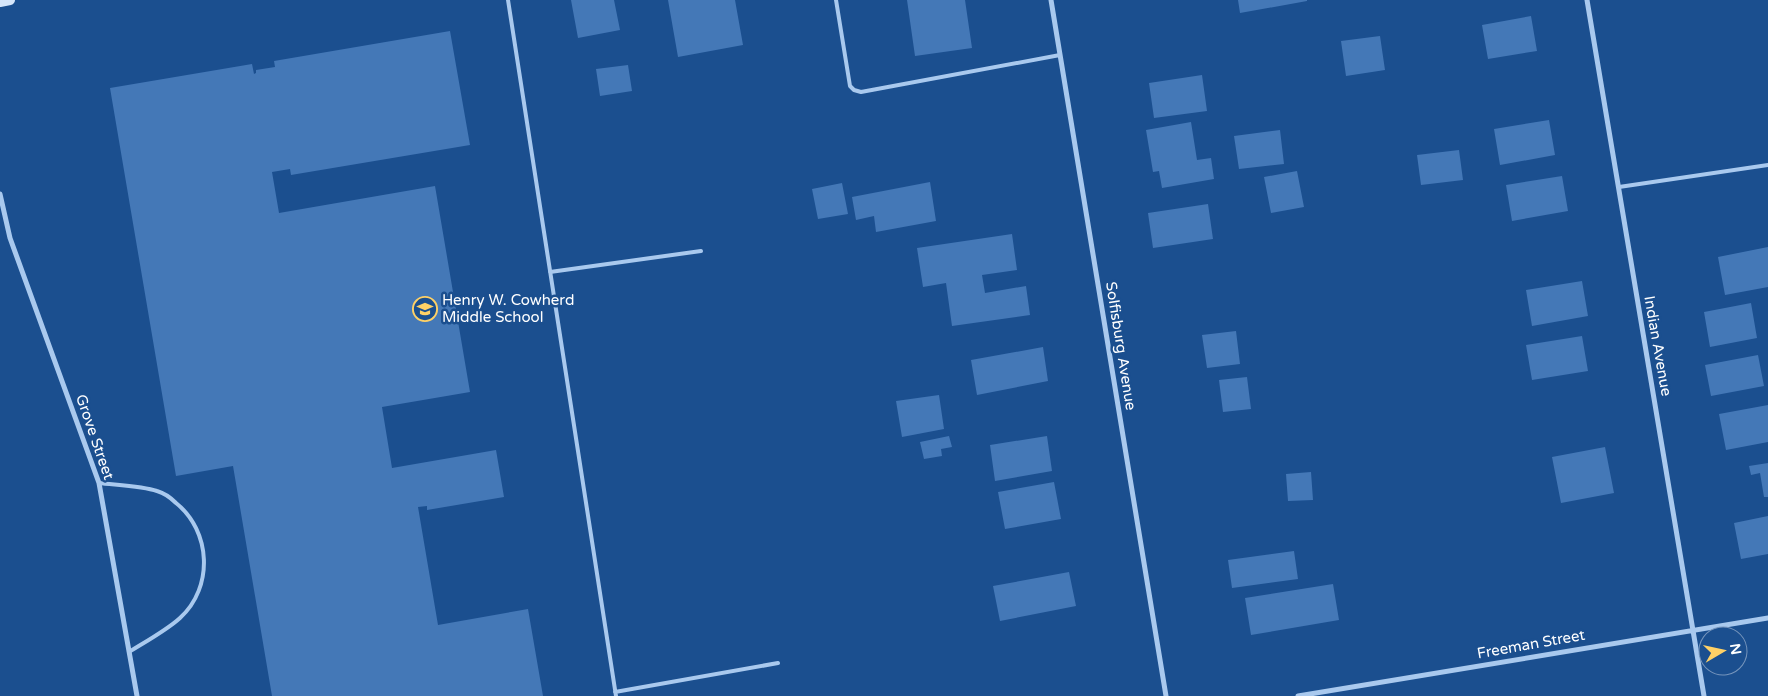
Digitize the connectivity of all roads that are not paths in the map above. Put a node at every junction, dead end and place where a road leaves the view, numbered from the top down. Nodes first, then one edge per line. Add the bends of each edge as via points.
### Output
1 (10, 0) edge
2 (508, 0) edge
3 (836, 0) edge
4 (1051, 0) edge
5 (1588, 0) edge
6 (0, 2) edge
7 (1060, 55) junction
8 (1768, 165) edge
9 (1619, 187) junction
10 (0, 194) edge
11 (2, 210) edge
12 (701, 250) dead end
13 (550, 272) junction
14 (100, 483) junction
15 (1768, 618) edge
16 (1694, 630) junction
17 (129, 652) junction
18 (778, 662) dead end
19 (615, 694) edge
20 (137, 696) edge
21 (1166, 696) edge
22 (1298, 696) edge
23 (1704, 696) edge

1 - 6 main road
2 - 13 lane
3 - 7 lane via 850,86 861,92
4 - 7 street, Solfisburg Avenue
5 - 9 street, Indian Avenue
7 - 21 street, Solfisburg Avenue
8 - 9 lane
9 - 16 street, Indian Avenue
10 - 11 street, Grove Street
11 - 14 street, Grove Street
12 - 13 lane
13 - 19 lane
14 - 17 street, Grove Street
14 - 17 lane via 157,491 170,498 192,520 204,549 202,579 190,607 180,618
15 - 16 street, Freeman Street
16 - 22 street, Freeman Street
16 - 23 street, Indian Avenue
17 - 20 street, Grove Street
18 - 19 lane

